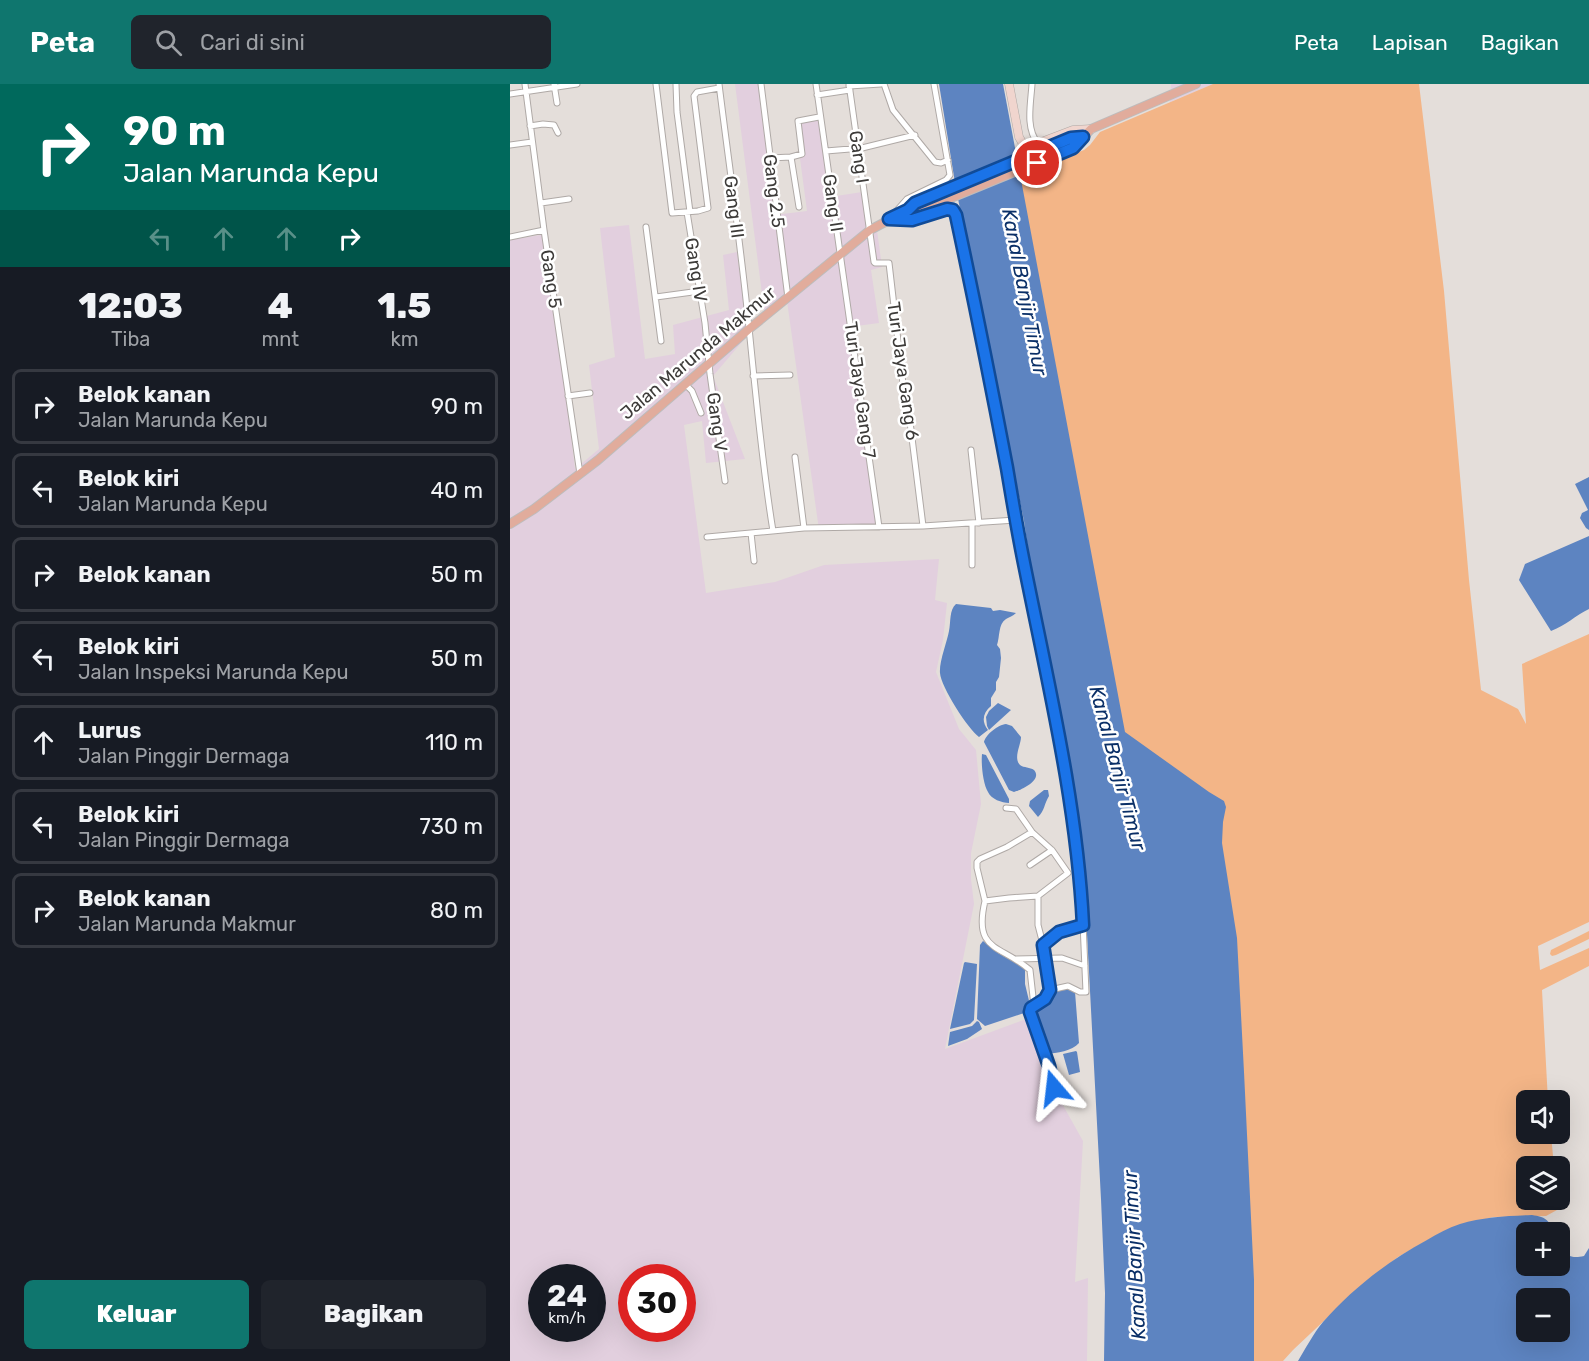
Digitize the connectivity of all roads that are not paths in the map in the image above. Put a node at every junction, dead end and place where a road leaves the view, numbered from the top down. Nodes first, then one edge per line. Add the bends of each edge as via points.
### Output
1 (525, 84) edge
2 (577, 84) edge
3 (656, 84) edge
4 (676, 84) edge
5 (761, 84) edge
6 (816, 84) edge
7 (882, 84) edge
8 (934, 84) edge
9 (1009, 84) edge
10 (1032, 84) edge
11 (1196, 84) edge
12 (554, 86) edge
13 (719, 86) edge
14 (849, 87) edge
15 (526, 92) junction
16 (510, 94) edge
17 (817, 95) junction
18 (557, 103) dead end
19 (819, 117) junction
20 (530, 126) junction
21 (1090, 129) junction
22 (558, 133) dead end
23 (915, 135) junction
24 (1083, 137) junction
25 (532, 142) junction
26 (1038, 143) junction
27 (510, 145) edge
28 (857, 148) junction
29 (826, 152) junction
30 (791, 157) junction
31 (770, 158) junction
32 (948, 160) junction
33 (949, 193) junction
34 (568, 199) dead end
35 (541, 203) junction
36 (799, 207) dead end
37 (688, 212) junction
38 (889, 219) junction
39 (646, 227) dead end
40 (544, 230) junction
41 (870, 230) junction
42 (510, 237) edge
43 (841, 254) junction
44 (700, 291) junction
45 (656, 297) junction
46 (788, 298) junction
47 (749, 329) junction
48 (661, 341) dead end
49 (709, 364) junction
50 (790, 375) dead end
51 (753, 376) junction
52 (686, 385) junction
53 (590, 393) dead end
54 (568, 396) junction
55 (701, 413) dead end
56 (971, 450) dead end
57 (795, 457) dead end
58 (580, 474) junction
59 (725, 481) dead end
60 (1016, 520) junction
61 (975, 523) junction
62 (510, 524) edge
63 (879, 526) junction
64 (923, 526) junction
65 (804, 528) junction
66 (773, 531) junction
67 (751, 533) junction
68 (707, 537) dead end
69 (754, 561) dead end
70 (972, 565) dead end
71 (1006, 808) dead end
72 (1032, 832) junction
73 (1052, 850) junction
74 (1078, 863) junction
75 (1030, 865) dead end
76 (1065, 867) junction
77 (1038, 896) junction
78 (986, 901) junction
79 (1083, 925) junction
80 (1043, 945) junction
81 (1046, 958) junction
82 (1014, 959) junction
83 (1085, 966) junction
84 (1050, 990) junction
85 (1034, 1006) junction
86 (1060, 1099) dead end

1 - 15 street, Gang 5
2 - 12 street
3 - 37 street via 670,213
4 - 37 street, Gang IV
5 - 31 street, Gang 2.5
6 - 17 street, Gang II
7 - 14 street
7 - 23 street via 893,110
8 - 32 street
9 - 26 street via 1020,141 1027,146
10 - 26 street via 1031,132
11 - 21 main road, Jalan Marunda Makmur
12 - 15 street
12 - 18 street
13 - 37 street via 694,95 708,207
13 - 47 street, Gang III
14 - 17 street
14 - 28 street, Gang I
15 - 16 street
15 - 20 street, Gang 5
17 - 19 street, Gang II
19 - 29 street, Gang II
19 - 30 street via 798,121 802,154
20 - 22 street via 551,124
20 - 25 street, Gang 5
21 - 24 main road, Jalan Marunda Makmur
21 - 26 street via 1073,130
23 - 28 street
23 - 32 street via 935,162
24 - 33 main road, Jalan Marunda Makmur via 1071,138 1017,160
24 - 33 main road, Jalan Marunda Makmur via 1073,148 1019,171
25 - 27 street
25 - 35 street, Gang 5
28 - 29 street
28 - 41 street, Gang I
29 - 43 street, Gang II
30 - 31 street
30 - 36 street
31 - 46 street, Gang 2.5
32 - 38 street via 948,178 907,199
33 - 38 main road, Jalan Marunda Makmur via 919,211 908,210
34 - 35 street
35 - 40 street, Gang 5
37 - 44 street, Gang IV
38 - 41 main road, Jalan Marunda Makmur
38 - 60 street via 912,220 947,209 956,215
39 - 45 street
40 - 42 street
40 - 54 street, Gang 5
41 - 43 main road, Jalan Marunda Makmur
41 - 64 street, Turi Jaya Gang 6 via 874,262 889,263
43 - 46 main road, Jalan Marunda Makmur
43 - 63 street, Turi Jaya Gang 7
44 - 45 street
44 - 49 street, Gang IV
45 - 48 street
46 - 47 main road, Jalan Marunda Makmur
47 - 49 main road, Jalan Marunda Makmur
47 - 51 street, Gang III
49 - 52 main road, Jalan Marunda Makmur
49 - 59 street, Gang V
50 - 51 street
51 - 66 street, Gang III
52 - 55 street
52 - 58 main road, Jalan Marunda Makmur
53 - 54 street
54 - 58 street, Gang 5
56 - 61 street
57 - 65 street
58 - 62 main road, Jalan Marunda Makmur
60 - 61 street
60 - 74 street via 1045,663
61 - 64 street
61 - 70 street
63 - 64 street
63 - 65 street
65 - 66 street
66 - 67 street
67 - 68 street
67 - 69 street
71 - 72 street via 1016,809
72 - 73 street
72 - 78 street via 976,862
73 - 75 street
73 - 76 street
74 - 76 street
74 - 79 street
76 - 77 street via 1067,876
77 - 78 street
77 - 80 street
78 - 82 street via 984,936
79 - 80 street via 1059,932
79 - 83 street
80 - 81 street
81 - 82 street
81 - 83 street via 1064,958
81 - 84 street
82 - 85 street via 1030,970
83 - 84 street via 1086,992 1068,986
84 - 85 street
85 - 86 street via 1030,1012

